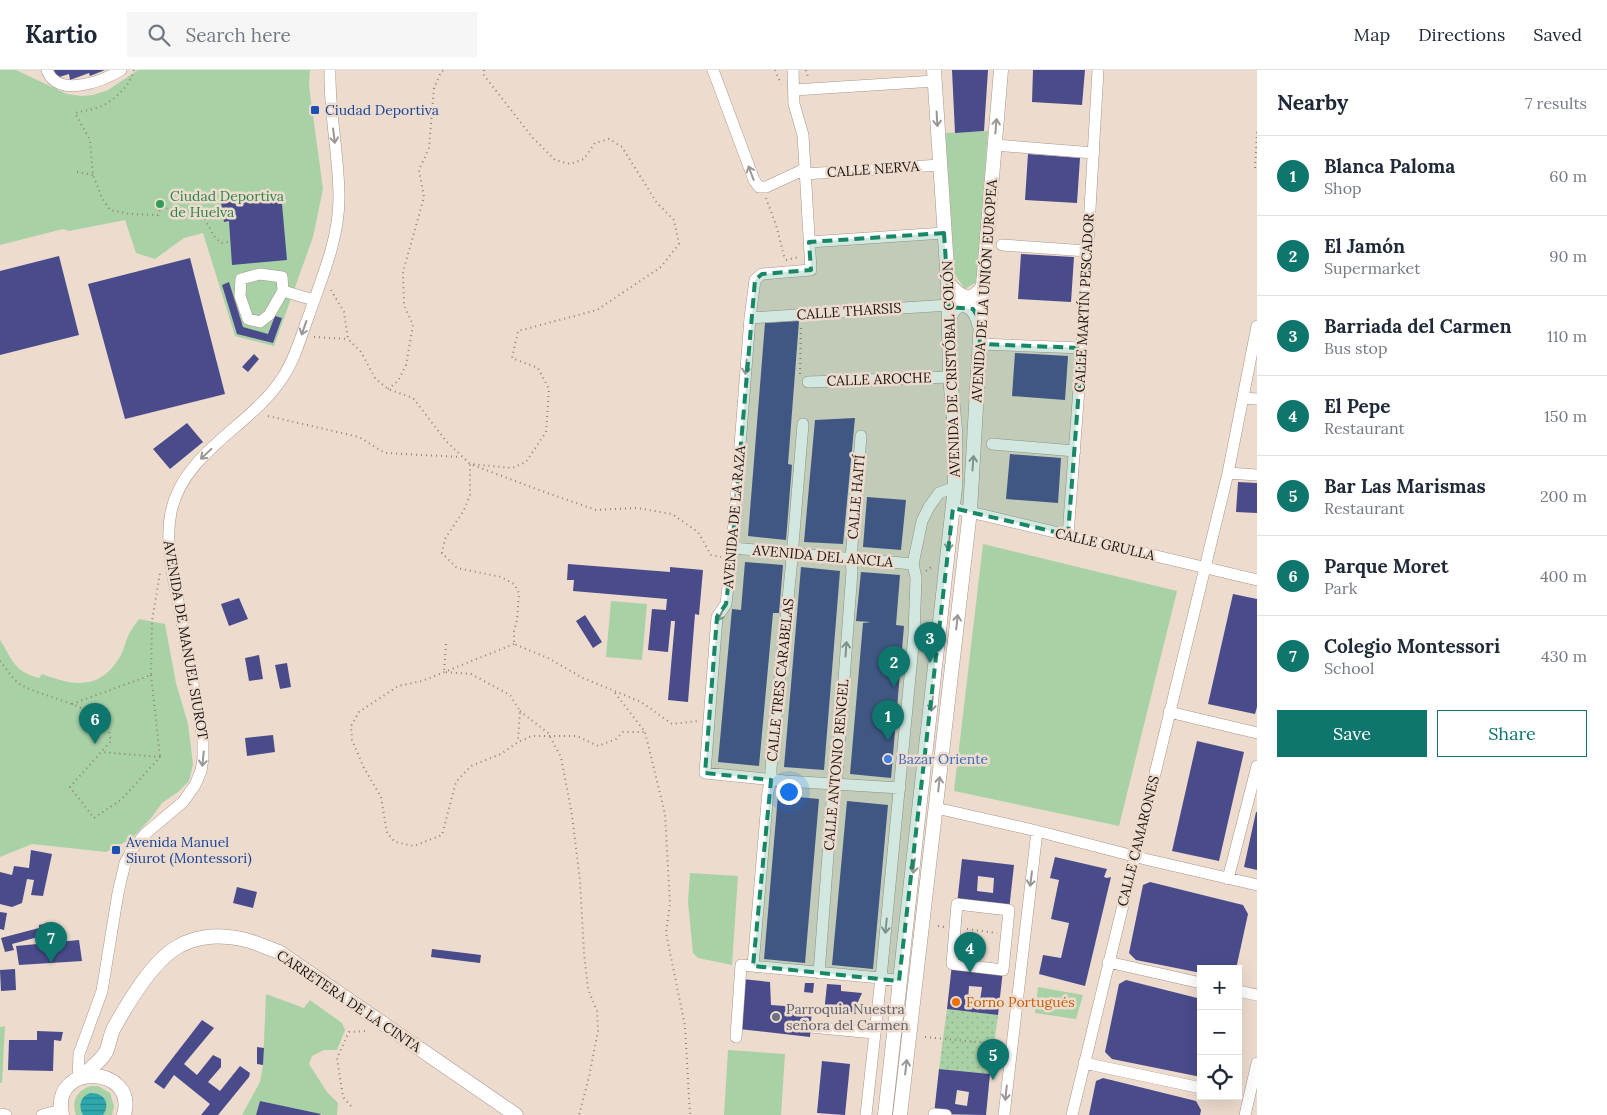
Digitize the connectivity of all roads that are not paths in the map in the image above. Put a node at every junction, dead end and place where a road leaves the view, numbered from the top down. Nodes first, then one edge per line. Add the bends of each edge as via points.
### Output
1 (47, 70) edge
2 (121, 70) edge
3 (330, 70) edge
4 (713, 70) edge
5 (784, 70) edge
6 (793, 70) edge
7 (1001, 70) edge
8 (1098, 70) edge
9 (934, 76) edge
10 (794, 90) junction
11 (995, 145) junction
12 (1094, 153) junction
13 (940, 165) junction
14 (805, 171) junction
15 (944, 233) junction
16 (809, 242) junction
17 (1002, 245) dead end
18 (1087, 251) junction
19 (948, 283) junction
20 (983, 286) junction
21 (283, 291) junction
22 (314, 300) junction
23 (949, 305) junction
24 (750, 318) junction
25 (949, 320) junction
26 (1257, 326) edge
27 (980, 338) junction
28 (1082, 348) junction
29 (950, 376) junction
30 (804, 380) road end
31 (1244, 398) junction
32 (1257, 399) edge
33 (803, 424) dead end
34 (862, 436) dead end
35 (992, 444) dead end
36 (1075, 451) junction
37 (1228, 473) junction
38 (1257, 475) edge
39 (955, 487) junction
40 (953, 508) junction
41 (970, 511) junction
42 (1068, 535) junction
43 (732, 548) junction
44 (793, 553) junction
45 (851, 558) junction
46 (913, 564) junction
47 (1204, 567) junction
48 (1257, 580) edge
49 (1169, 712) junction
50 (1257, 733) edge
51 (1257, 766) edge
52 (772, 780) junction
53 (835, 785) junction
54 (900, 788) junction
55 (936, 808) junction
56 (1037, 831) junction
57 (1134, 856) junction
58 (1228, 878) junction
59 (1257, 886) edge
60 (1007, 934) joint
61 (1108, 962) junction
62 (753, 966) junction
63 (819, 973) junction
64 (881, 978) junction
65 (899, 981) junction
66 (1197, 982) edge
67 (1242, 992) edge
68 (1257, 995) edge
69 (811, 1027) dead end
70 (874, 1034) junction
71 (736, 1037) dead end
72 (105, 1053) junction
73 (1084, 1063) junction
74 (1257, 1063) edge
75 (80, 1078) junction
76 (112, 1081) junction
77 (1197, 1087) edge
78 (1244, 1097) edge
79 (0, 1114) edge
80 (62, 1114) edge
81 (6, 1115) edge
82 (42, 1115) edge
83 (124, 1115) edge
84 (516, 1115) edge
85 (866, 1115) edge
86 (885, 1115) edge
87 (900, 1115) edge
88 (934, 1115) edge
89 (946, 1115) edge
90 (1004, 1115) edge
91 (1072, 1115) edge
92 (1245, 1115) edge

1 - 2 street via 55,82 82,85 100,81
3 -> 22 street, AVENIDA DE MANUEL SIUROT via 329,97 339,199 336,232
14 -> 4 street via 759,187
5 - 10 street
6 - 10 street
11 -> 7 main road, AVENIDA DE LA UNIÓN EUROPEA
8 - 12 street, CALLE MARTÍN PESCADOR
9 - 10 street
9 -> 13 main road, AVENIDA DE CRISTÓBAL COLÓN
10 - 14 street via 794,104 803,135
11 - 12 street
11 - 20 main road, AVENIDA DE LA UNIÓN EUROPEA
12 - 18 street, CALLE MARTÍN PESCADOR
13 - 14 street, CALLE NERVA
13 - 15 main road, AVENIDA DE CRISTÓBAL COLÓN
14 - 16 street
15 - 16 street
15 - 19 main road, AVENIDA DE CRISTÓBAL COLÓN
16 - 24 street, AVENIDA DE LA RAZA via 811,270 762,274 755,280
17 - 18 street
18 - 28 street, CALLE MARTÍN PESCADOR
19 - 20 main road via 955,292 968,298 975,296
19 - 23 main road, AVENIDA DE CRISTÓBAL COLÓN
20 - 27 main road, AVENIDA DE LA UNIÓN EUROPEA
21 - 21 street via 269,315 260,322 248,319 240,296 241,280 260,274 282,277
21 - 22 street
22 -> 75 street, AVENIDA DE MANUEL SIUROT via 283,378 198,462 185,478 174,503 168,542 204,740 204,758 195,785 184,802 145,834 125,863 102,991 79,1054
23 - 24 street, CALLE THARSIS
23 - 25 main road, AVENIDA DE CRISTÓBAL COLÓN
24 -> 43 street, AVENIDA DE LA RAZA
25 - 27 main road via 960,306 973,309 978,317
25 - 29 main road, AVENIDA DE CRISTÓBAL COLÓN
26 - 31 street, CALLE CAMARONES
27 - 28 street
41 -> 27 main road, AVENIDA DE LA UNIÓN EUROPEA
28 - 36 street, CALLE MARTÍN PESCADOR
29 - 30 street, CALLE AROCHE
29 - 39 main road, AVENIDA DE CRISTÓBAL COLÓN via 955,429
31 - 32 street
31 - 37 street, CALLE CAMARONES
33 - 44 street, CALLE TRES CARABELAS
34 - 45 street, CALLE HAITÍ
35 - 36 street
36 - 42 street, CALLE MARTÍN PESCADOR
37 - 38 street
37 - 47 street, CALLE CAMARONES
39 - 40 main road, AVENIDA DE CRISTÓBAL COLÓN
39 - 46 street via 939,493 929,507 922,521
40 - 41 street, CALLE GRULLA
40 -> 65 main road, AVENIDA DE CRISTÓBAL COLÓN
41 - 42 street, CALLE GRULLA
55 -> 41 main road
42 - 47 street, CALLE GRULLA
43 - 44 street, AVENIDA DEL ANCLA
43 -> 52 street, AVENIDA DE LA RAZA via 726,604 717,617 705,772
44 - 45 street, AVENIDA DEL ANCLA
44 - 52 street, CALLE TRES CARABELAS
45 - 46 street, AVENIDA DEL ANCLA
53 -> 45 street, CALLE ANTONIO RENGEL
46 - 54 street via 916,578 914,635
47 - 48 street, CALLE GRULLA
47 - 49 street, CALLE CAMARONES
49 - 50 street
49 - 57 street, CALLE CAMARONES
51 - 58 street
52 - 53 street
52 - 62 street, CALLE TRES CARABELAS via 768,791
53 - 54 street
53 - 63 street, CALLE ANTONIO RENGEL
54 -> 64 street
55 - 56 street
87 -> 55 main road
56 - 57 street
56 -> 90 street
57 - 58 street
57 - 61 street, CALLE CAMARONES
58 - 59 street
60 - 60 street via 1009,910 957,904 952,964 1003,970
61 - 66 street
61 - 73 street, CALLE CAMARONES
62 - 63 street
62 - 71 street via 741,965
63 - 64 street
64 - 65 street
64 - 70 street
65 - 86 main road, AVENIDA DE CRISTÓBAL COLÓN
67 - 68 street
69 - 70 street
70 - 85 street
72 - 75 main road, CARRETERA DE LA CINTA
72 - 76 main road
72 - 84 main road, CARRETERA DE LA CINTA via 126,1006 162,959 179,946 202,938 228,936 279,952
73 - 77 street
73 - 91 street, CALLE CAMARONES
74 - 78 street
75 - 76 main road via 103,1076
75 - 80 main road, CARRETERA DE LA CINTA via 65,1092
76 - 83 main road via 121,1089 125,1100
78 - 92 street
79 - 81 street
80 - 82 street
88 - 89 street

